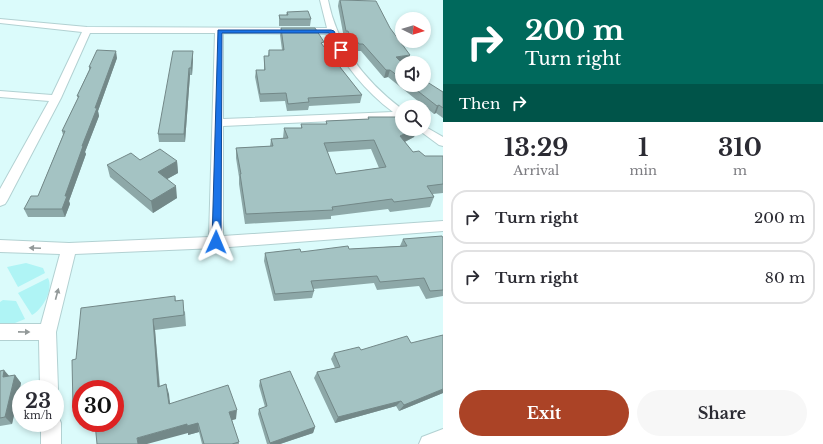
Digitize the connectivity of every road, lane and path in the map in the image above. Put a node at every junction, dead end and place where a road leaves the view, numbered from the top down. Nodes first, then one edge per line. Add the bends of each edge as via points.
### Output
1 (324, 0) edge
2 (0, 21) edge
3 (87, 30) junction
4 (220, 31) junction
5 (331, 31) junction
6 (0, 94) edge
7 (56, 98) junction
8 (395, 109) edge
9 (395, 114) edge
10 (218, 123) junction
11 (431, 134) edge
12 (443, 142) edge
13 (5, 181) edge
14 (0, 201) edge
15 (443, 226) edge
16 (216, 242) junction
17 (0, 246) edge
18 (69, 249) junction
19 (0, 332) edge
20 (47, 332) junction
21 (49, 380) edge
22 (51, 432) edge
23 (443, 439) edge
24 (51, 444) edge
25 (429, 444) edge

1 - 5 street
2 - 3 street
3 - 4 street
3 - 7 street
4 - 5 street
4 - 10 street
5 - 8 street via 359,74
6 - 7 street
7 - 13 street
9 - 10 street
10 - 16 street
11 - 12 street
13 - 14 street
15 - 16 street
16 - 18 street
18 -> 17 street
20 -> 18 street
19 -> 20 street
20 - 21 street
22 - 24 street
23 - 25 street

